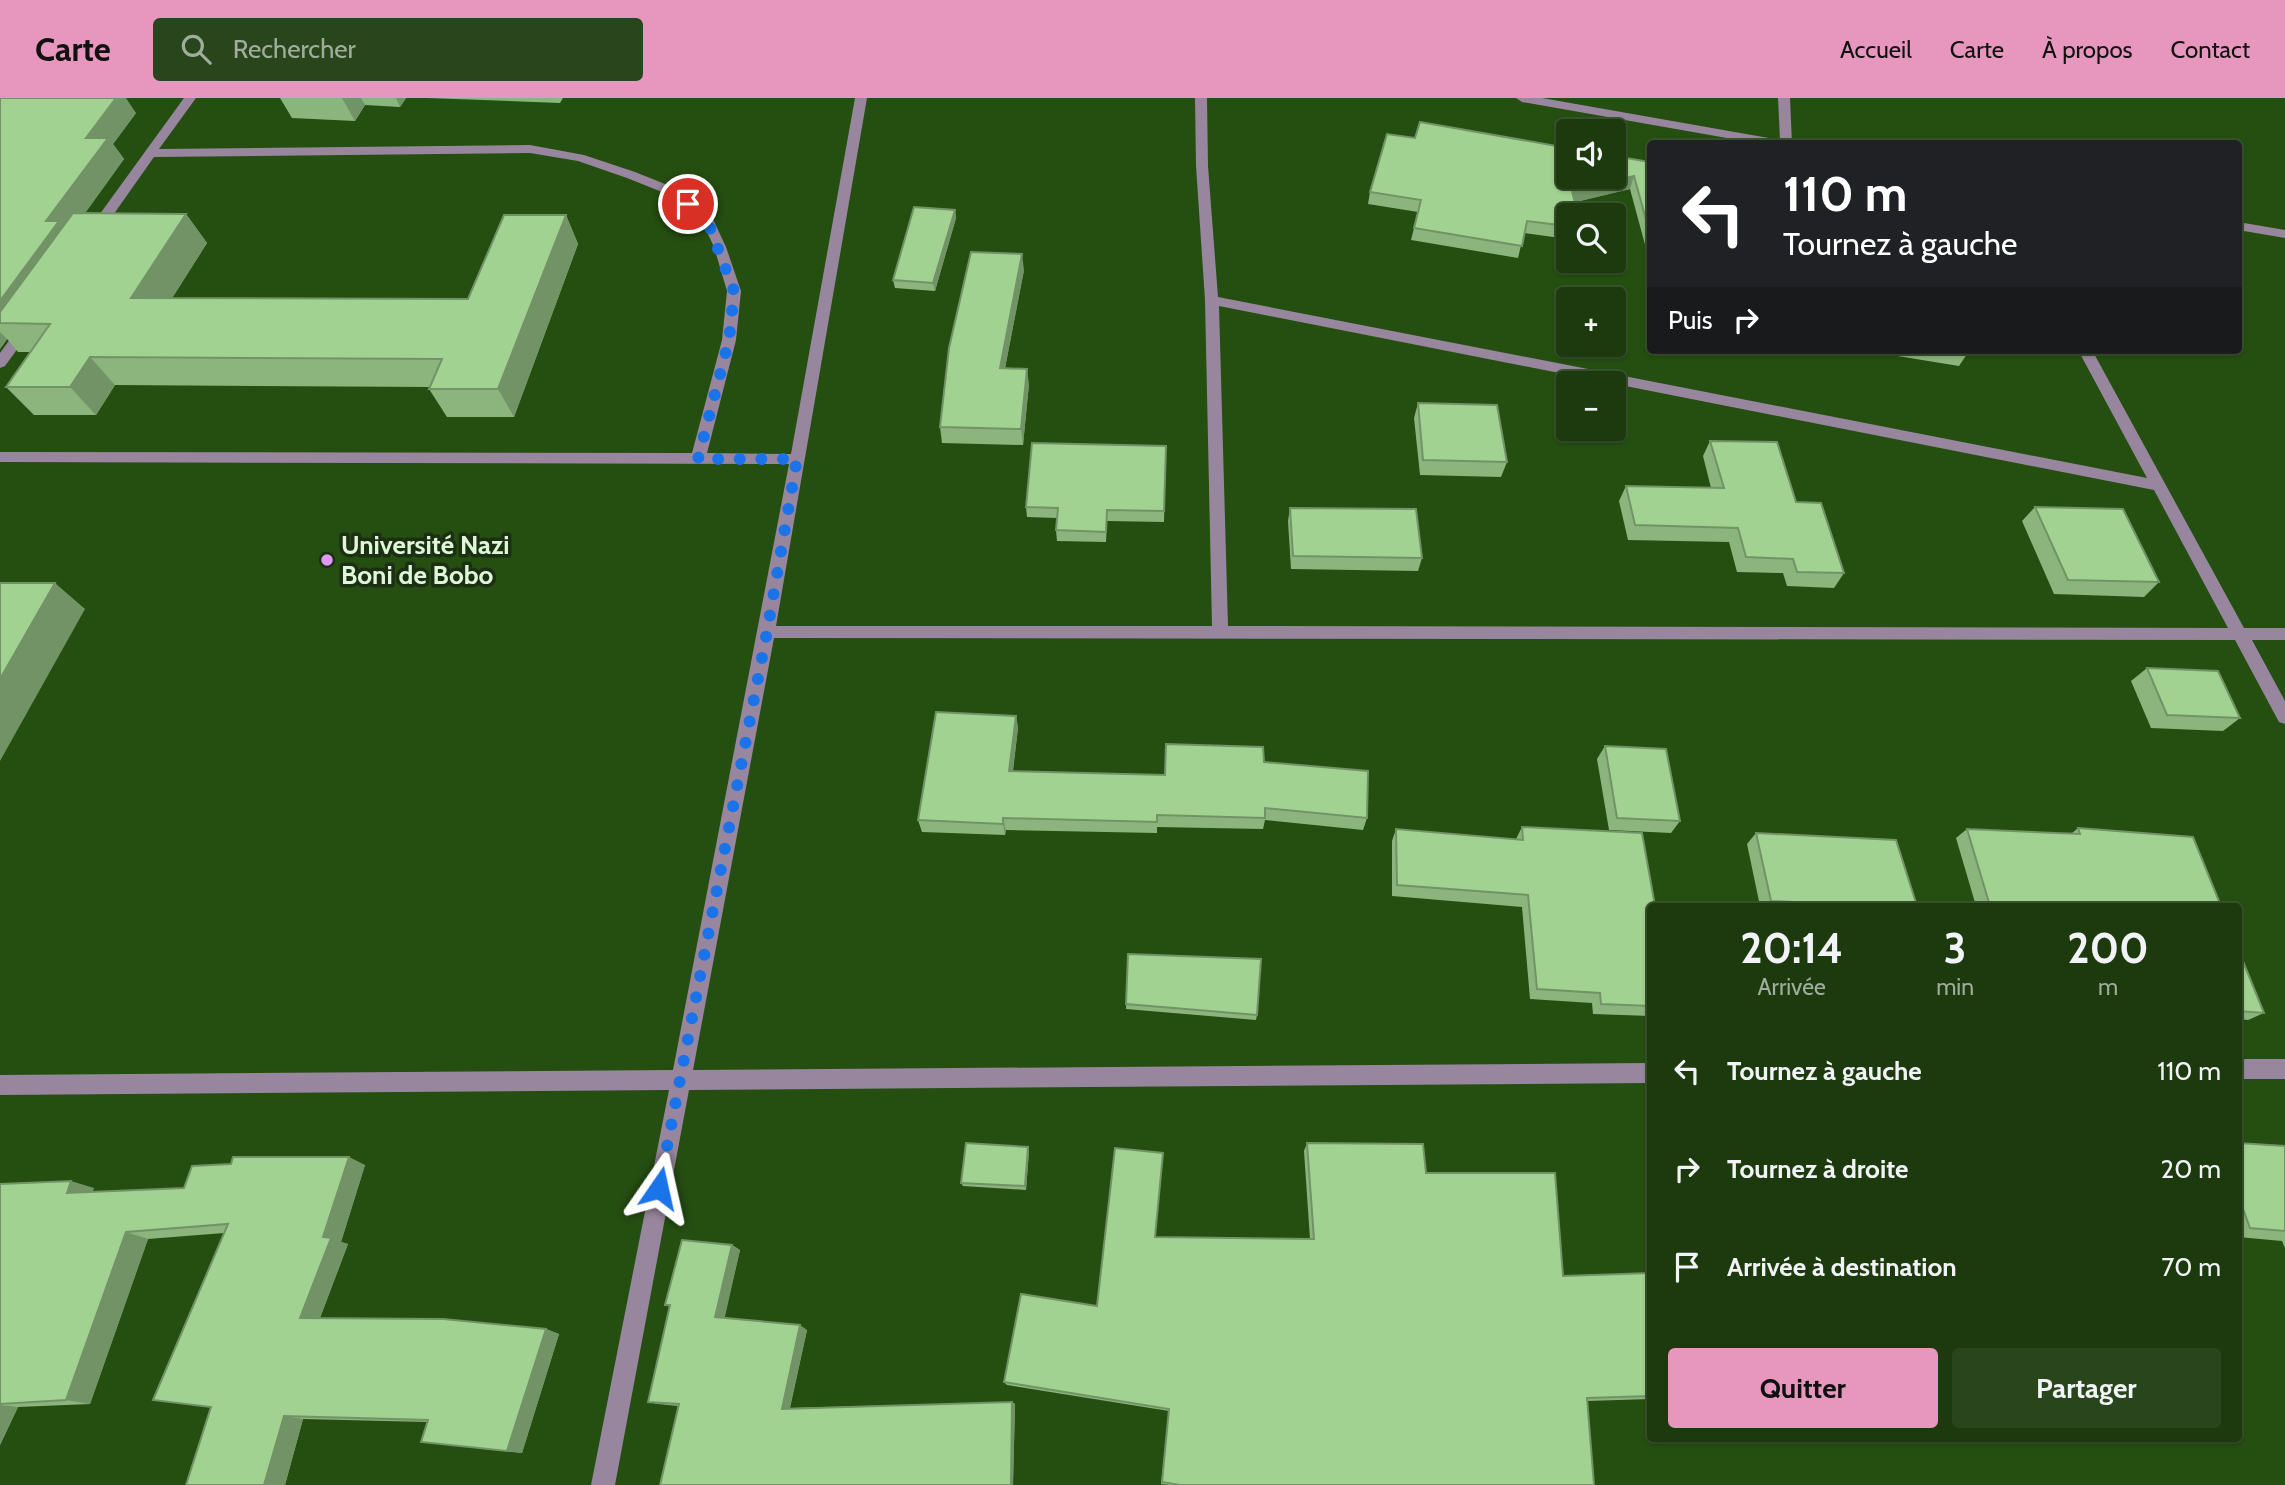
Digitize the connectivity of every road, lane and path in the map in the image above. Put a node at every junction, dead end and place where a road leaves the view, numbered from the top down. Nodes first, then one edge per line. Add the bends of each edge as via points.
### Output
1 (190, 98) edge
2 (861, 98) edge
3 (1201, 98) edge
4 (1522, 98) edge
5 (1784, 98) edge
6 (1762, 140) edge
7 (1785, 140) edge
8 (150, 153) junction
9 (2242, 227) edge
10 (2285, 234) edge
11 (87, 241) edge
12 (1212, 300) junction
13 (32, 318) edge
14 (2087, 354) edge
15 (0, 363) edge
16 (0, 457) edge
17 (698, 459) junction
18 (797, 459) junction
19 (2159, 486) junction
20 (1220, 631) junction
21 (767, 632) junction
22 (2285, 634) edge
23 (2240, 635) junction
24 (2285, 717) edge
25 (2242, 1069) edge
26 (2285, 1069) edge
27 (1647, 1073) edge
28 (679, 1080) junction
29 (0, 1085) edge
30 (603, 1485) edge

1 - 8 street
2 - 18 street
3 - 12 street
4 - 6 street
5 - 7 street
8 - 11 street
8 - 17 street via 530,149 580,158 671,191 706,217 734,291 729,340
9 - 10 street
12 - 19 street
12 - 20 street
13 - 15 street
14 - 19 street
16 - 17 street
17 - 18 street
18 - 21 street
19 - 23 street
20 - 21 street
20 - 23 street
21 - 28 street
22 - 23 street
23 - 24 street
25 - 26 street
27 - 28 street
28 - 29 street
28 - 30 street

